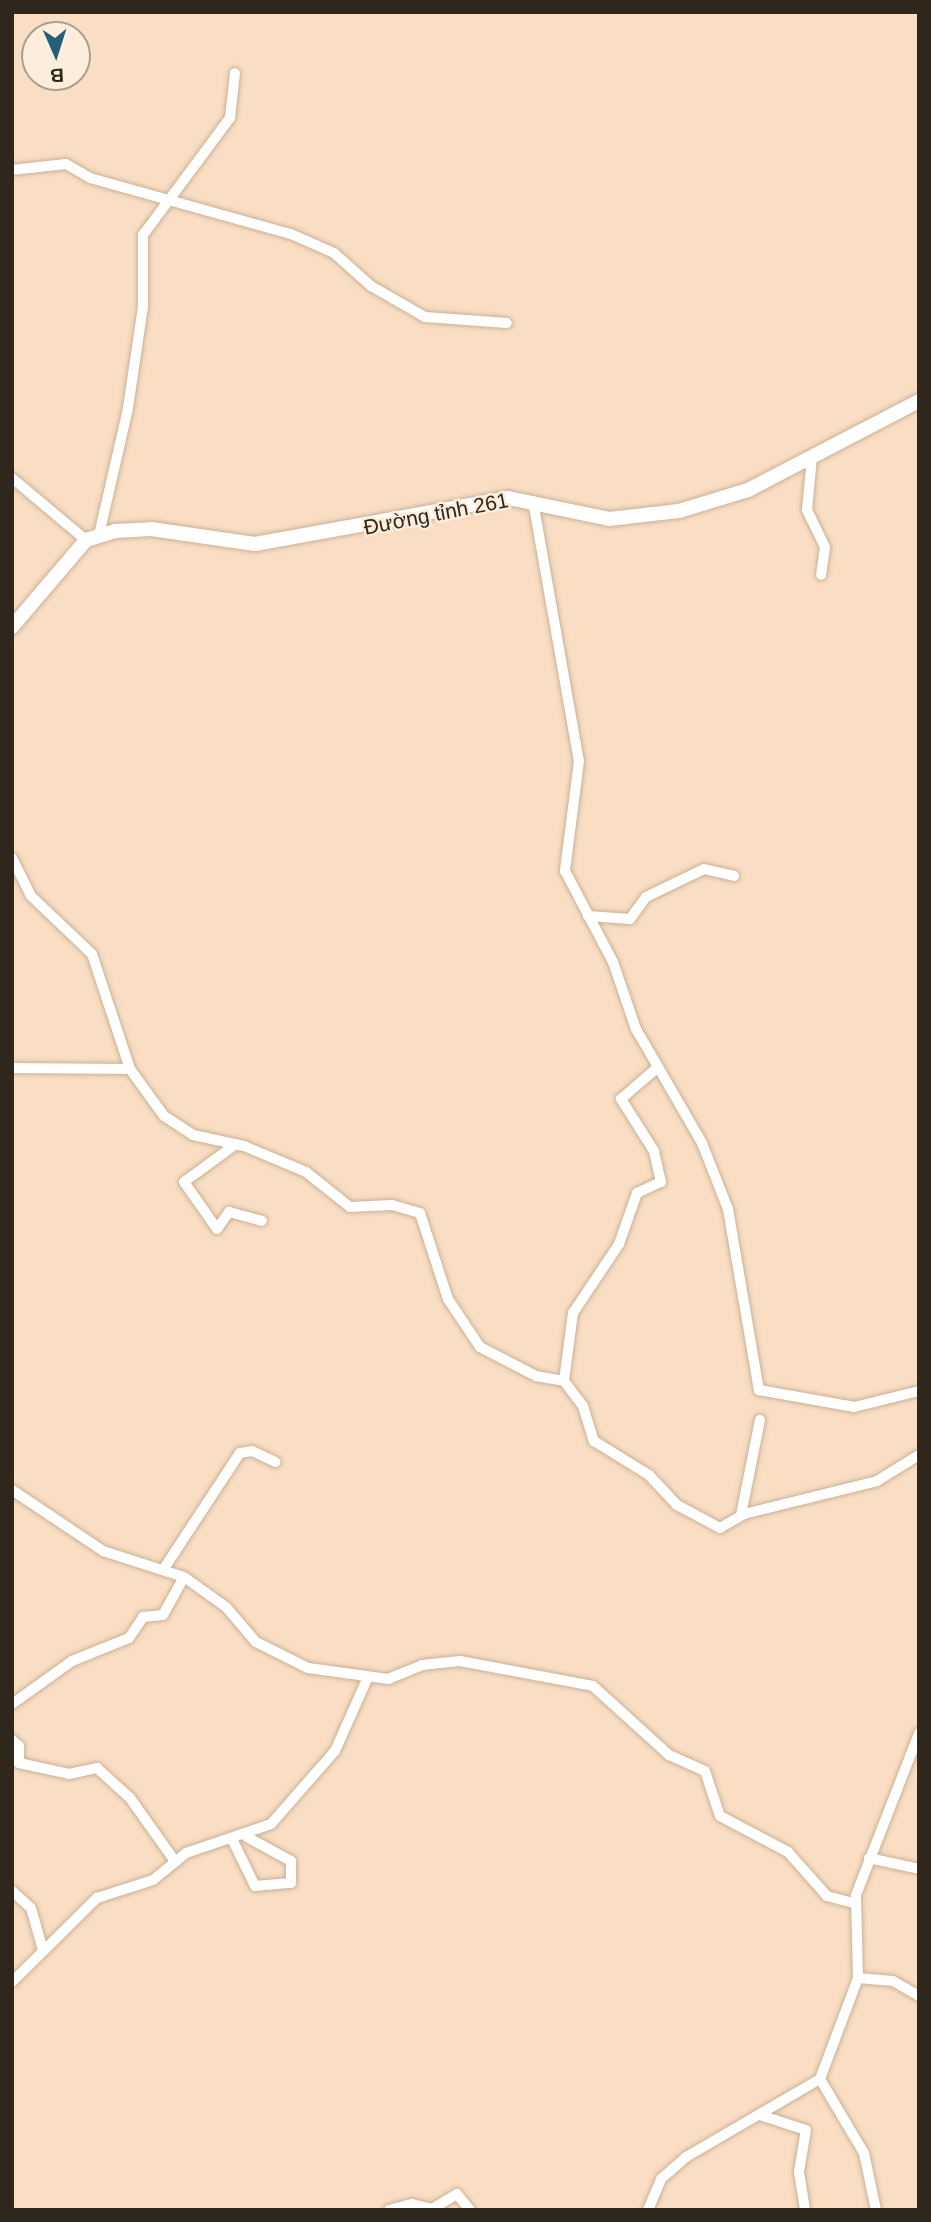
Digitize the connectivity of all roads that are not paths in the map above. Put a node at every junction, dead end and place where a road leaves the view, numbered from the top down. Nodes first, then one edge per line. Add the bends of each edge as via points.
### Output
1 (235, 72) dead end
2 (12, 170) edge
3 (174, 201) junction
4 (507, 323) dead end
5 (919, 401) edge
6 (812, 457) junction
7 (12, 478) edge
8 (533, 500) junction
9 (92, 537) junction
10 (821, 575) dead end
11 (12, 627) edge
12 (12, 858) edge
13 (734, 876) dead end
14 (587, 916) junction
15 (658, 1066) junction
16 (12, 1068) edge
17 (130, 1069) junction
18 (236, 1144) junction
19 (262, 1221) dead end
20 (564, 1381) junction
21 (919, 1391) edge
22 (760, 1420) dead end
23 (919, 1455) edge
24 (275, 1462) dead end
25 (12, 1490) edge
26 (741, 1515) junction
27 (163, 1570) junction
28 (184, 1577) junction
29 (369, 1678) junction
30 (12, 1704) edge
31 (919, 1733) edge
32 (12, 1740) edge
33 (247, 1837) junction
34 (233, 1841) junction
35 (869, 1858) junction
36 (174, 1860) junction
37 (919, 1869) edge
38 (12, 1891) edge
39 (854, 1903) junction
40 (42, 1947) junction
41 (858, 1978) junction
42 (12, 1982) edge
43 (919, 1996) edge
44 (820, 2079) junction
45 (760, 2115) junction
46 (388, 2210) edge
47 (470, 2210) edge
48 (649, 2210) edge
49 (805, 2210) edge
50 (876, 2210) edge

1 - 3 street via 230,118
2 - 3 street via 66,164 90,178
3 - 4 street via 334,253 371,286 425,317
3 - 9 street via 143,235 143,307 126,420
5 - 6 main road, Đường tỉnh 261
6 - 8 main road, Đường tỉnh 261 via 738,495 679,511 609,519
6 - 10 street via 807,510 825,547
7 - 9 street
8 - 9 main road, Đường tỉnh 261 via 496,499 255,544 151,528
8 - 14 street via 579,761 565,871
9 - 11 main road
12 - 17 street via 32,896 92,954
13 - 14 street via 704,869 646,897 630,919
14 - 15 street
15 - 20 street via 621,1099 654,1151 661,1182 637,1193 622,1239 573,1314
15 - 21 street via 702,1143 728,1209 760,1390 854,1407
16 - 17 street
17 - 18 street via 150,1101 178,1127
18 - 19 street via 184,1182 202,1215 219,1230 229,1212
18 - 20 street via 306,1172 350,1207 392,1205 420,1213 448,1299 480,1347 536,1376
20 - 26 street via 583,1406 594,1441 649,1475 670,1500 718,1528
22 - 26 street
23 - 26 street via 877,1481
24 - 27 street via 252,1451 240,1453
25 - 27 street via 103,1551
27 - 28 street
28 - 29 street via 226,1607 256,1642 308,1668
28 - 30 street via 163,1615 143,1617 129,1637 72,1661
29 - 33 street via 335,1751 271,1824
29 - 39 street via 394,1678 422,1665 460,1661 593,1686 669,1755 705,1771 720,1816 788,1852 827,1896
31 - 35 street
32 - 36 street via 19,1746 19,1763 69,1774 97,1768 131,1798
33 - 34 street
33 - 34 street via 291,1861 291,1883 254,1886
34 - 36 street
35 - 37 street
35 - 39 street
36 - 40 street via 144,1884 97,1898
38 - 40 street via 31,1908
39 - 41 street
40 - 42 street
41 - 43 street via 893,1981
41 - 44 street
44 - 45 street
44 - 50 street via 864,2153
45 - 48 street via 673,2168 654,2189
45 - 49 street via 806,2130 799,2172
46 - 47 street via 412,2204 432,2209 457,2194

